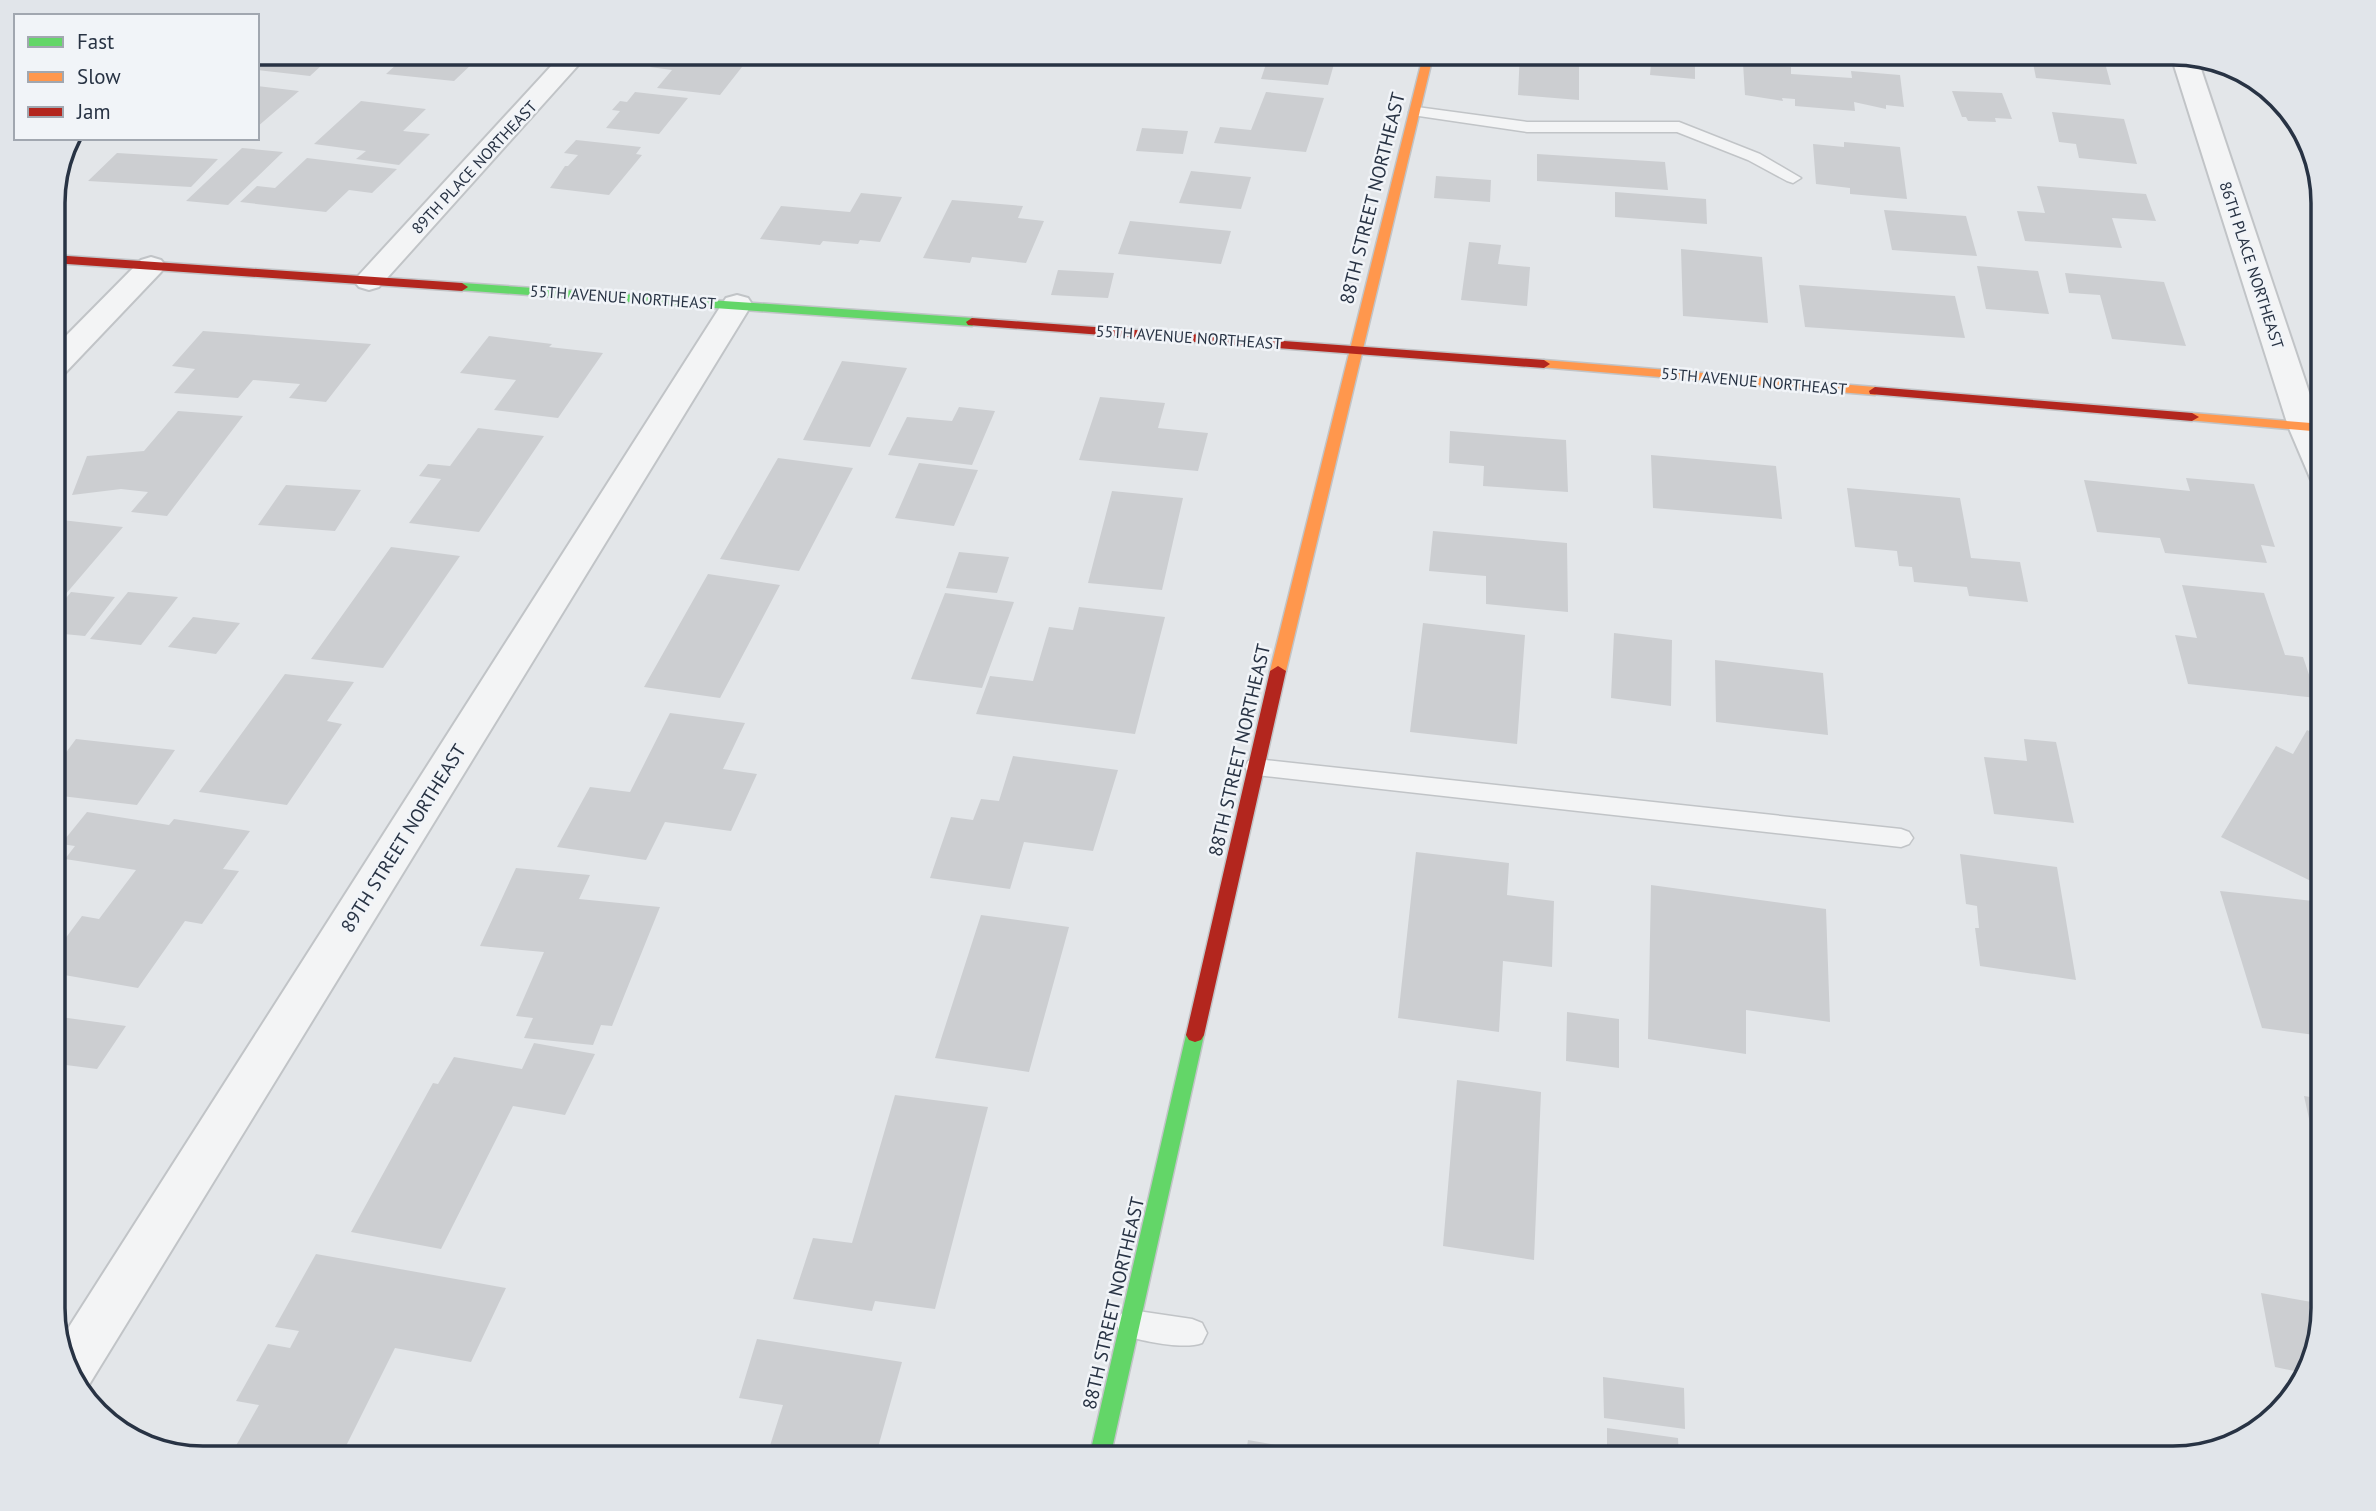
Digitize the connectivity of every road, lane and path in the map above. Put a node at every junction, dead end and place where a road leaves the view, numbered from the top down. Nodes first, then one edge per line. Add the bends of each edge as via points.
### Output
1 (566, 65) edge
2 (1426, 65) edge
3 (2187, 66) edge
4 (1417, 112) junction
5 (1793, 178) dead end
6 (65, 260) edge
7 (151, 266) junction
8 (369, 281) junction
9 (737, 304) junction
10 (1356, 349) junction
11 (65, 355) edge
12 (2311, 418) edge
13 (2311, 427) edge
14 (1256, 767) junction
15 (1901, 838) dead end
16 (1130, 1324) junction
17 (1192, 1333) dead end
18 (75, 1361) edge
19 (1102, 1446) edge

1 - 8 street, 89TH PLACE NORTHEAST
2 - 4 street, 88TH STREET NORTHEAST
3 - 12 street, 86TH PLACE NORTHEAST
4 - 5 lane via 1527,127 1679,127
4 - 10 street, 88TH STREET NORTHEAST
6 - 7 street, 55TH AVENUE NORTHEAST
7 - 8 street, 55TH AVENUE NORTHEAST
7 - 11 street
8 - 9 street, 55TH AVENUE NORTHEAST
9 - 10 street, 55TH AVENUE NORTHEAST
9 - 18 street, 89TH STREET NORTHEAST
10 - 13 street, 55TH AVENUE NORTHEAST
10 - 14 street, 88TH STREET NORTHEAST
14 - 15 lane
14 - 16 street, 88TH STREET NORTHEAST
16 - 17 lane
16 - 19 street, 88TH STREET NORTHEAST

